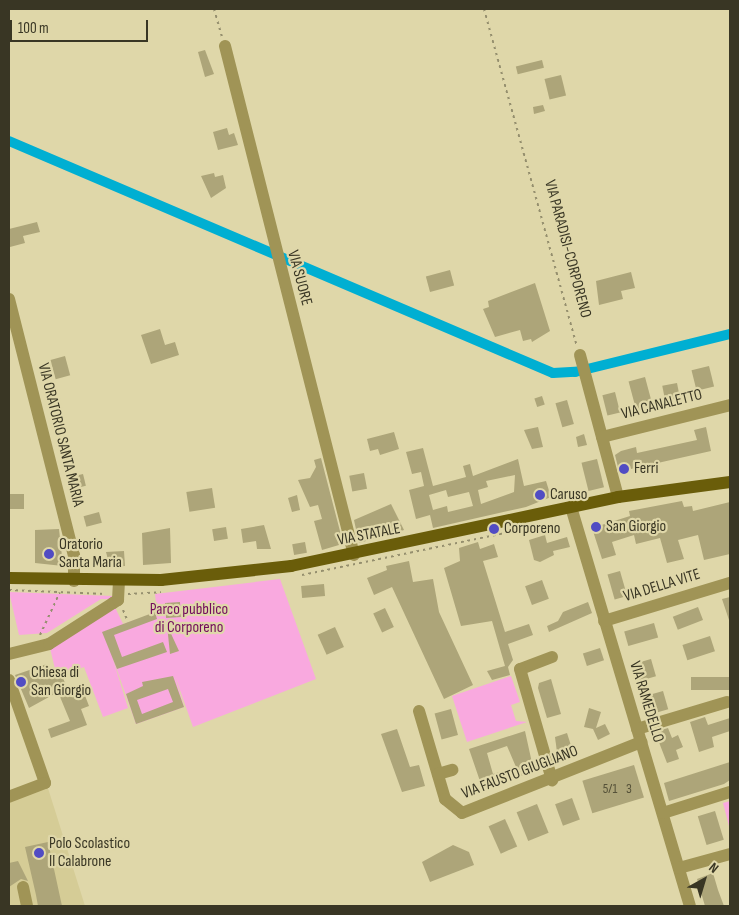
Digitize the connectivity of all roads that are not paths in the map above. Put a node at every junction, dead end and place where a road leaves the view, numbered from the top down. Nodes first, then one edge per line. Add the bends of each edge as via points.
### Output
1 (225, 46) road end
2 (9, 299) edge
3 (580, 355) road end
4 (730, 405) edge
5 (602, 437) junction
6 (730, 482) edge
7 (618, 497) junction
8 (571, 507) junction
9 (354, 555) junction
10 (9, 578) edge
11 (74, 581) junction
12 (119, 582) junction
13 (730, 582) edge
14 (604, 621) junction
15 (9, 650) edge
16 (552, 657) dead end
17 (9, 680) edge
18 (727, 702) dead end
19 (419, 711) dead end
20 (637, 728) junction
21 (641, 742) junction
22 (452, 770) dead end
23 (438, 774) junction
24 (552, 780) junction
25 (730, 792) edge
26 (9, 797) edge
27 (664, 813) junction
28 (730, 854) edge
29 (679, 868) junction
30 (23, 886) dead end
31 (27, 906) edge
32 (690, 906) edge

1 - 9 street, VIA SUORE
2 - 11 street, VIA ORATORIO SANTA MARIA via 74,555
3 - 5 street
4 - 5 street, VIA CANALETTO
5 - 7 street
6 - 7 main road, VIA STATALE
7 - 8 main road, VIA STATALE
8 - 9 main road, VIA STATALE
8 - 14 street, VIA RAMEDELLO
9 - 12 main road, VIA STATALE via 291,566
10 - 11 main road, VIA STATALE
11 - 12 main road, VIA STATALE
12 - 15 street via 118,600 39,646
13 - 14 street, VIA DELLA VITE
14 - 20 street, VIA RAMEDELLO
16 - 24 street via 520,669
17 - 26 street via 45,783
18 - 20 street
19 - 23 street, VIA FAUSTO GIUGLIANO
20 - 21 street, VIA RAMEDELLO
21 - 24 street, VIA FAUSTO GIUGLIANO
21 - 27 street, VIA RAMEDELLO
22 - 23 street
23 - 24 street, VIA FAUSTO GIUGLIANO via 449,806 462,814
25 - 27 street
27 - 29 street, VIA RAMEDELLO
28 - 29 street
29 - 32 street, VIA RAMEDELLO
30 - 31 street

